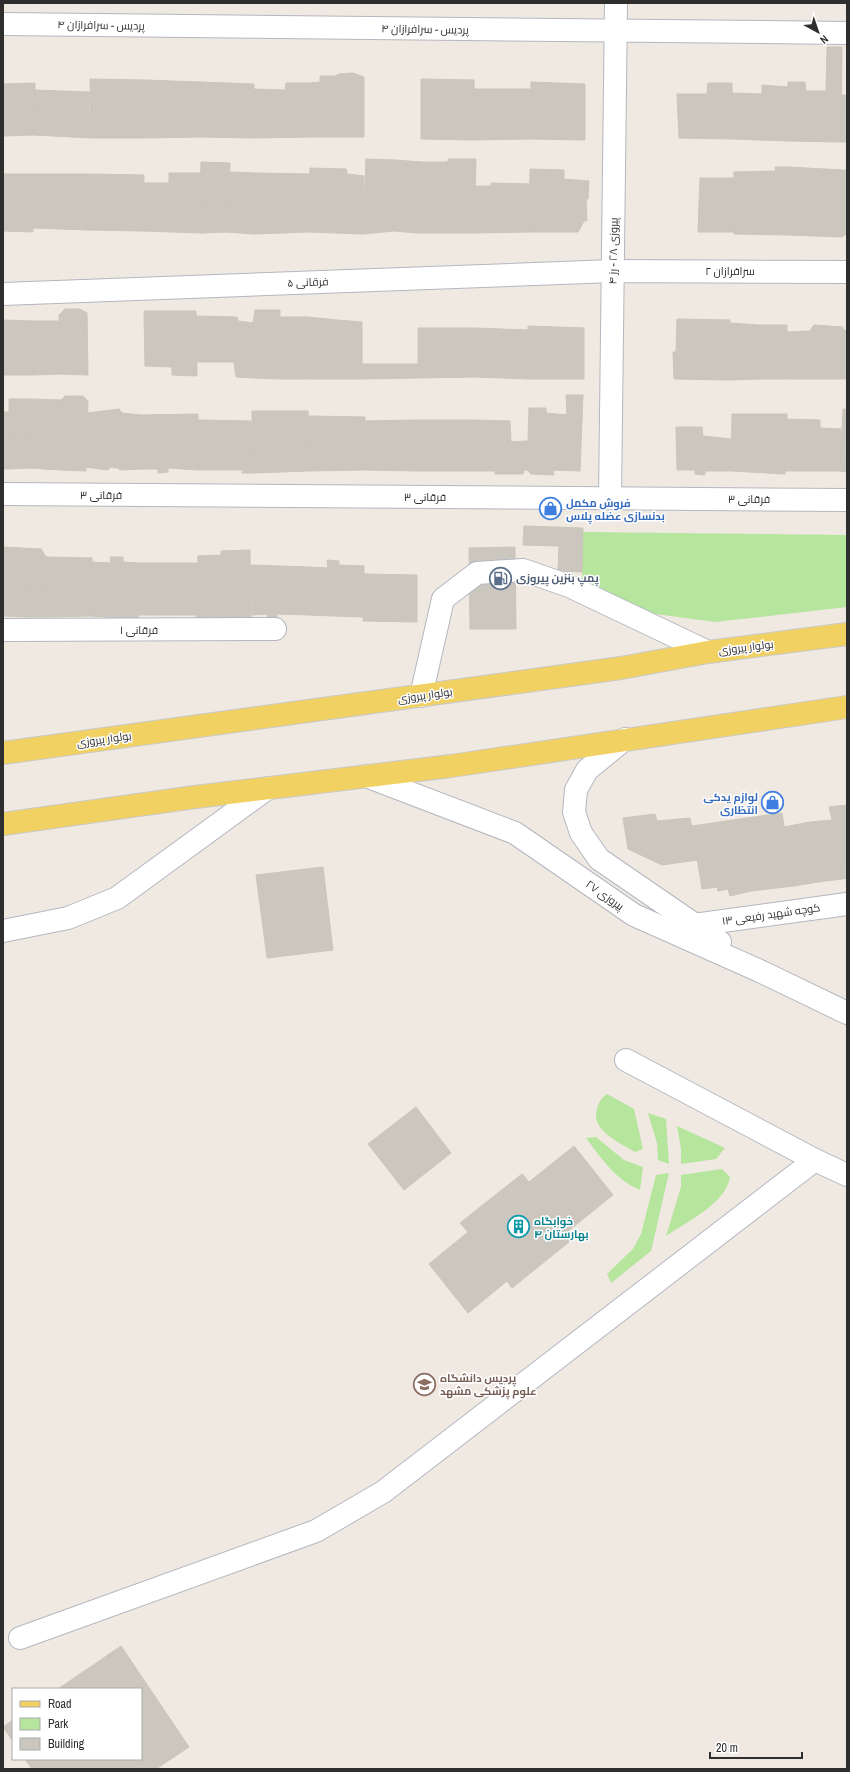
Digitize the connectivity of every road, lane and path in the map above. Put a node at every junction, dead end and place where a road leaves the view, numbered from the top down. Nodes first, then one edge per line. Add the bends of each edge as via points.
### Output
1 (616, 3) edge
2 (3, 24) edge
3 (616, 31) junction
4 (847, 33) edge
5 (613, 271) junction
6 (847, 272) edge
7 (3, 294) edge
8 (3, 494) edge
9 (610, 498) junction
10 (847, 500) edge
11 (275, 629) dead end
12 (3, 630) edge
13 (847, 634) edge
14 (708, 652) junction
15 (421, 696) junction
16 (847, 707) edge
17 (625, 740) junction
18 (3, 753) edge
19 (366, 776) junction
20 (268, 788) junction
21 (3, 824) edge
22 (847, 904) edge
23 (694, 925) junction
24 (3, 931) edge
25 (762, 972) junction
26 (847, 1013) edge
27 (626, 1060) dead end
28 (815, 1160) junction
29 (847, 1175) edge
30 (20, 1638) dead end

1 - 3 street, پیروزی ۲۸ - رز ۴
2 - 3 street, پردیس - سرافرازان ۴
3 - 4 street, پردیس - سرافرازان ۴
3 - 5 street, پیروزی ۲۸ - رز ۴
5 - 6 street, سرافرازان ۲
5 - 7 street, فرقانی ۵
5 - 9 street, پیروزی ۲۸ - رز ۴
8 - 9 street, فرقانی ۳
9 - 10 street, فرقانی ۳
11 - 12 street, فرقانی ۱
13 - 14 main road, بولوار پیروزی
14 - 15 main road, بولوار پیروزی via 620,668
14 - 15 street via 569,586 523,570 477,573 443,599
15 - 18 main road, بولوار پیروزی
16 - 17 main road
17 - 19 main road
17 - 23 street via 587,770 576,790 574,812 581,834 598,858
19 - 20 main road
19 - 25 street, پیروزی ۲۷ via 515,833 634,915
20 - 21 main road
20 - 24 street via 117,898 68,918
22 - 23 street, کوچه شهید رفیعی ۱۳
23 - 25 street
25 - 26 street, پیروزی ۲۷
27 - 28 street
28 - 29 street
28 - 30 street via 383,1492 316,1532

